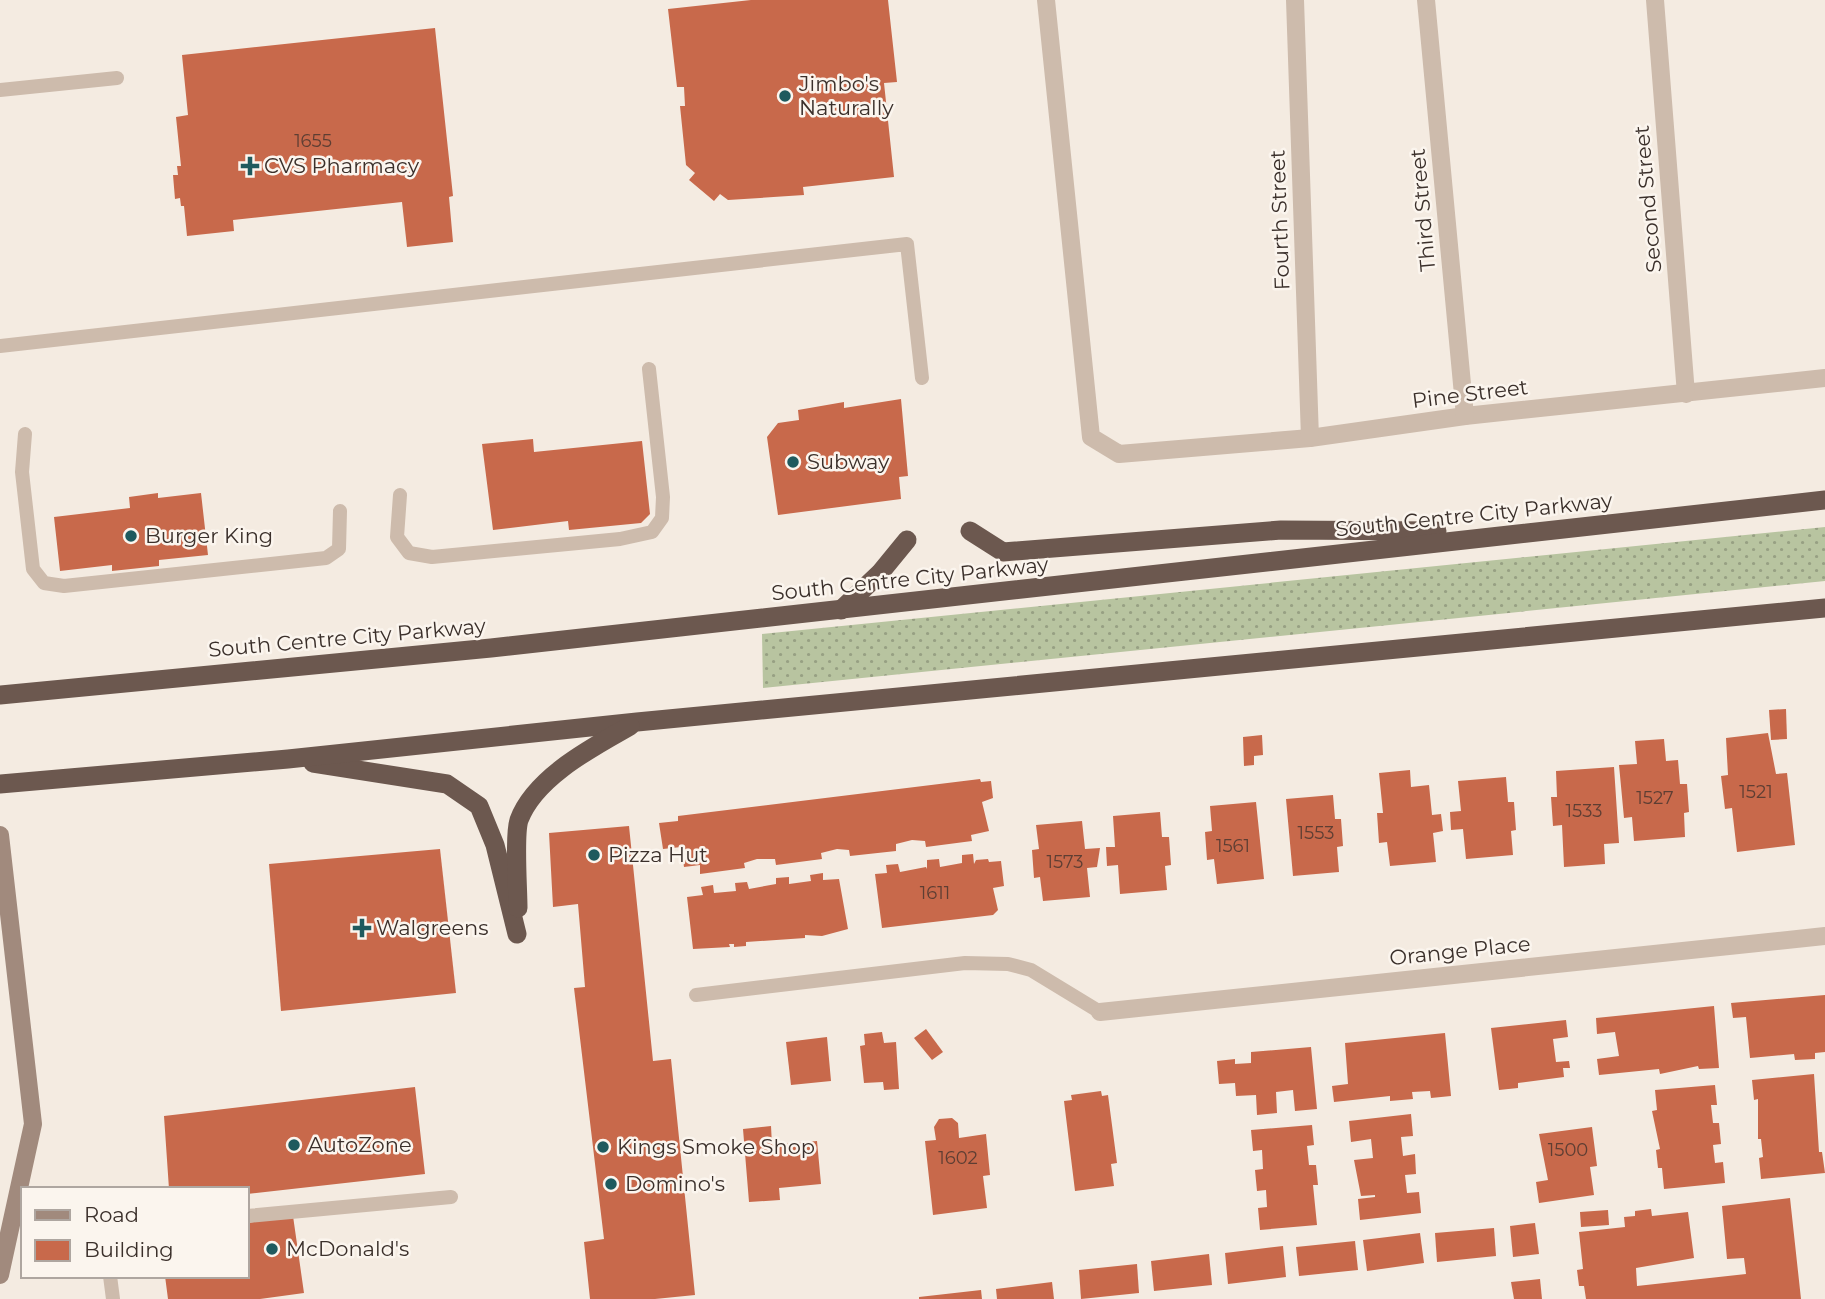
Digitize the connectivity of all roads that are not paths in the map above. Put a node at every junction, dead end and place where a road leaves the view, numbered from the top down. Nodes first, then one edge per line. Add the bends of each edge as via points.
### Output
1 (1046, 0) edge
2 (1295, 0) edge
3 (1426, 0) edge
4 (1655, 0) edge
5 (117, 78) dead end
6 (0, 90) edge
7 (0, 346) edge
8 (649, 369) dead end
9 (922, 378) dead end
10 (1825, 378) edge
11 (1686, 394) junction
12 (1465, 416) junction
13 (25, 434) dead end
14 (1310, 438) junction
15 (400, 495) dead end
16 (1825, 500) edge
17 (340, 511) dead end
18 (970, 531) dead end
19 (1525, 531) junction
20 (907, 540) dead end
21 (1825, 608) edge
22 (841, 610) junction
23 (0, 695) edge
24 (637, 722) junction
25 (288, 759) junction
26 (0, 784) edge
27 (0, 835) edge
28 (1825, 936) edge
29 (696, 995) dead end
30 (1100, 1012) joint
31 (451, 1196) dead end
32 (248, 1216) edge
33 (0, 1275) edge
34 (110, 1278) edge
35 (113, 1299) edge

1 - 14 street, Pine Street via 1091,437 1119,454
2 - 14 street, Fourth Street
3 - 12 street, Third Street
4 - 11 street, Second Street
5 - 6 lane
7 - 9 lane via 907,244
8 - 15 lane via 663,497 662,517 652,533 432,557 408,553 397,537
10 - 11 street, Pine Street
11 - 12 street, Pine Street
12 - 14 street, Pine Street
13 - 17 lane via 22,472 33,569 44,583 64,586 326,558 339,549
16 - 19 highway, South Centre City Parkway
18 - 19 highway via 1003,552 1281,530
19 - 22 highway, South Centre City Parkway
20 - 22 highway
21 - 24 highway
22 - 23 highway, South Centre City Parkway
24 - 25 highway
24 - 25 highway via 586,751 543,784 519,821 517,934 495,845 479,806 447,784
25 - 26 highway
27 - 33 main road via 33,1125
28 - 30 street, Orange Place
29 - 30 lane via 965,963 1008,964 1031,970
31 - 32 lane
34 - 35 lane

